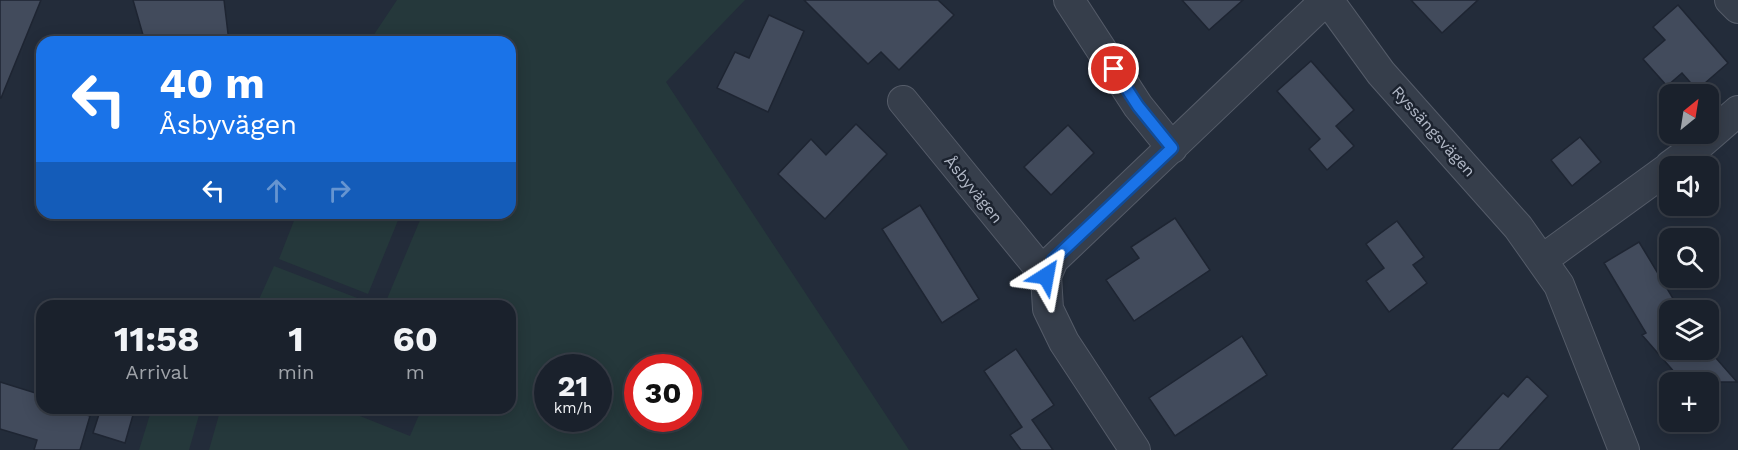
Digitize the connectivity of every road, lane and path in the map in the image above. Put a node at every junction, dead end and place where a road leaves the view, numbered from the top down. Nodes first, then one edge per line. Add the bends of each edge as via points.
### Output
1 (1069, 0) edge
2 (1327, 0) edge
3 (1730, 0) edge
4 (1738, 8) edge
5 (903, 101) dead end
6 (1738, 111) edge
7 (1172, 148) junction
8 (1684, 156) edge
9 (1659, 175) edge
10 (1542, 260) junction
11 (1046, 276) junction
12 (1135, 450) edge
13 (1624, 450) edge

1 - 7 street via 1138,106
2 - 7 street
2 - 10 street, Ryssängsvägen via 1382,72 1518,227
3 - 4 street
5 - 11 street, Åsbyvägen
6 - 8 street
7 - 11 street via 1053,260
9 - 10 street
10 - 13 street, Ryssängsvägen via 1559,285
11 - 12 street via 1048,309 1064,342

